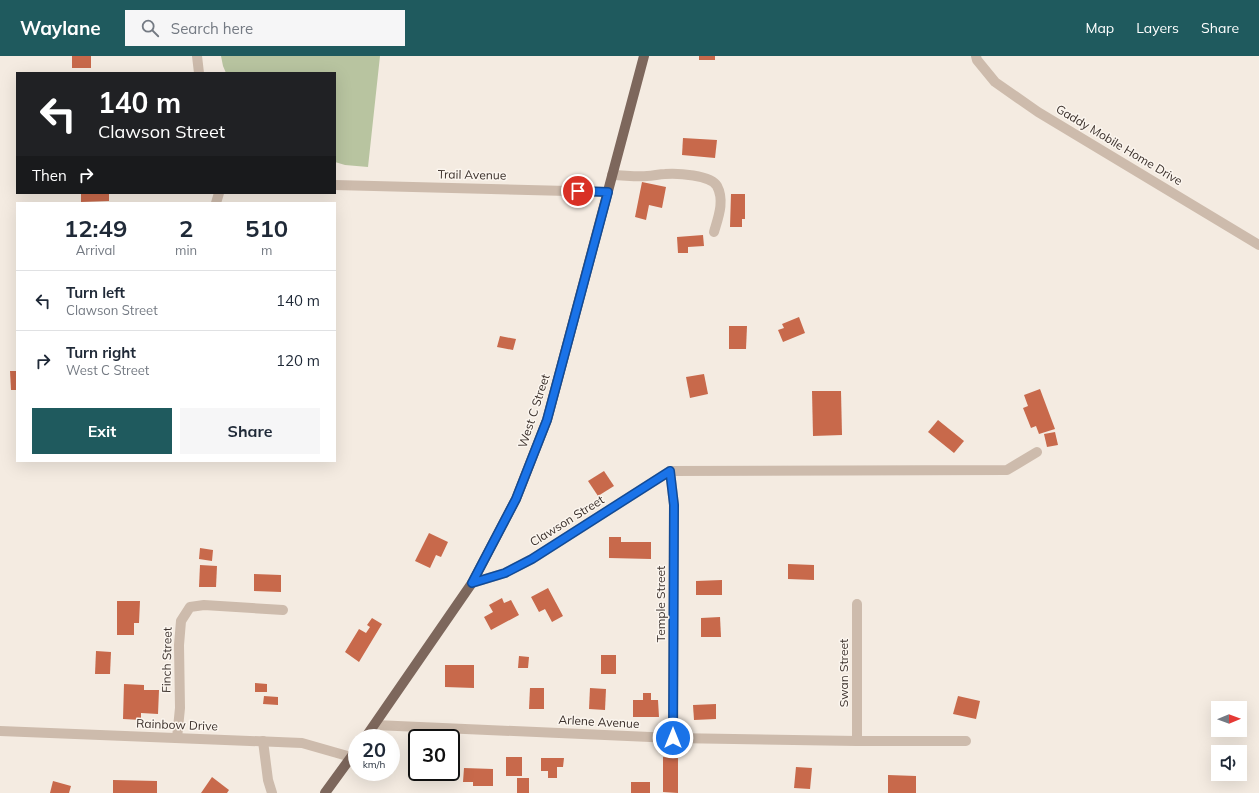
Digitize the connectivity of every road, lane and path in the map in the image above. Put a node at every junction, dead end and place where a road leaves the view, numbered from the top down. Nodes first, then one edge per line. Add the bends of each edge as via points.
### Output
1 (197, 56) edge
2 (644, 56) edge
3 (976, 56) edge
4 (199, 72) edge
5 (612, 175) junction
6 (336, 185) edge
7 (608, 192) junction
8 (714, 232) dead end
9 (1259, 245) edge
10 (1037, 452) dead end
11 (670, 471) junction
12 (472, 583) junction
13 (857, 604) dead end
14 (283, 610) dead end
15 (375, 725) junction
16 (372, 729) edge
17 (0, 731) edge
18 (177, 738) junction
19 (673, 738) junction
20 (262, 741) junction
21 (857, 741) junction
22 (966, 741) dead end
23 (348, 752) edge
24 (348, 761) edge
25 (272, 793) edge
26 (325, 793) edge

1 - 4 street
2 - 5 main road, West C Street
3 - 9 street, Gaddy Mobile Home Drive via 995,82 1038,112
5 - 7 main road, West C Street
5 - 8 street via 665,174 711,180 717,186 721,208
6 - 7 street, Trail Avenue
7 - 12 main road, West C Street via 547,420 516,499
10 - 11 street via 1007,470
11 - 12 street, Clawson Street via 532,559 505,573
11 - 19 street, Temple Street via 674,505
12 - 15 main road, West C Street
13 - 21 street, Swan Street
14 - 18 street, Finch Street via 204,605 190,607 181,621
15 - 16 main road, West C Street
15 - 19 street, Arlene Avenue
17 - 18 street, Rainbow Drive
18 - 20 street, Rainbow Drive
19 - 21 street, Arlene Avenue
20 - 23 street, Rainbow Drive via 302,743
20 - 25 street
21 - 22 street, Arlene Avenue
24 - 26 main road

